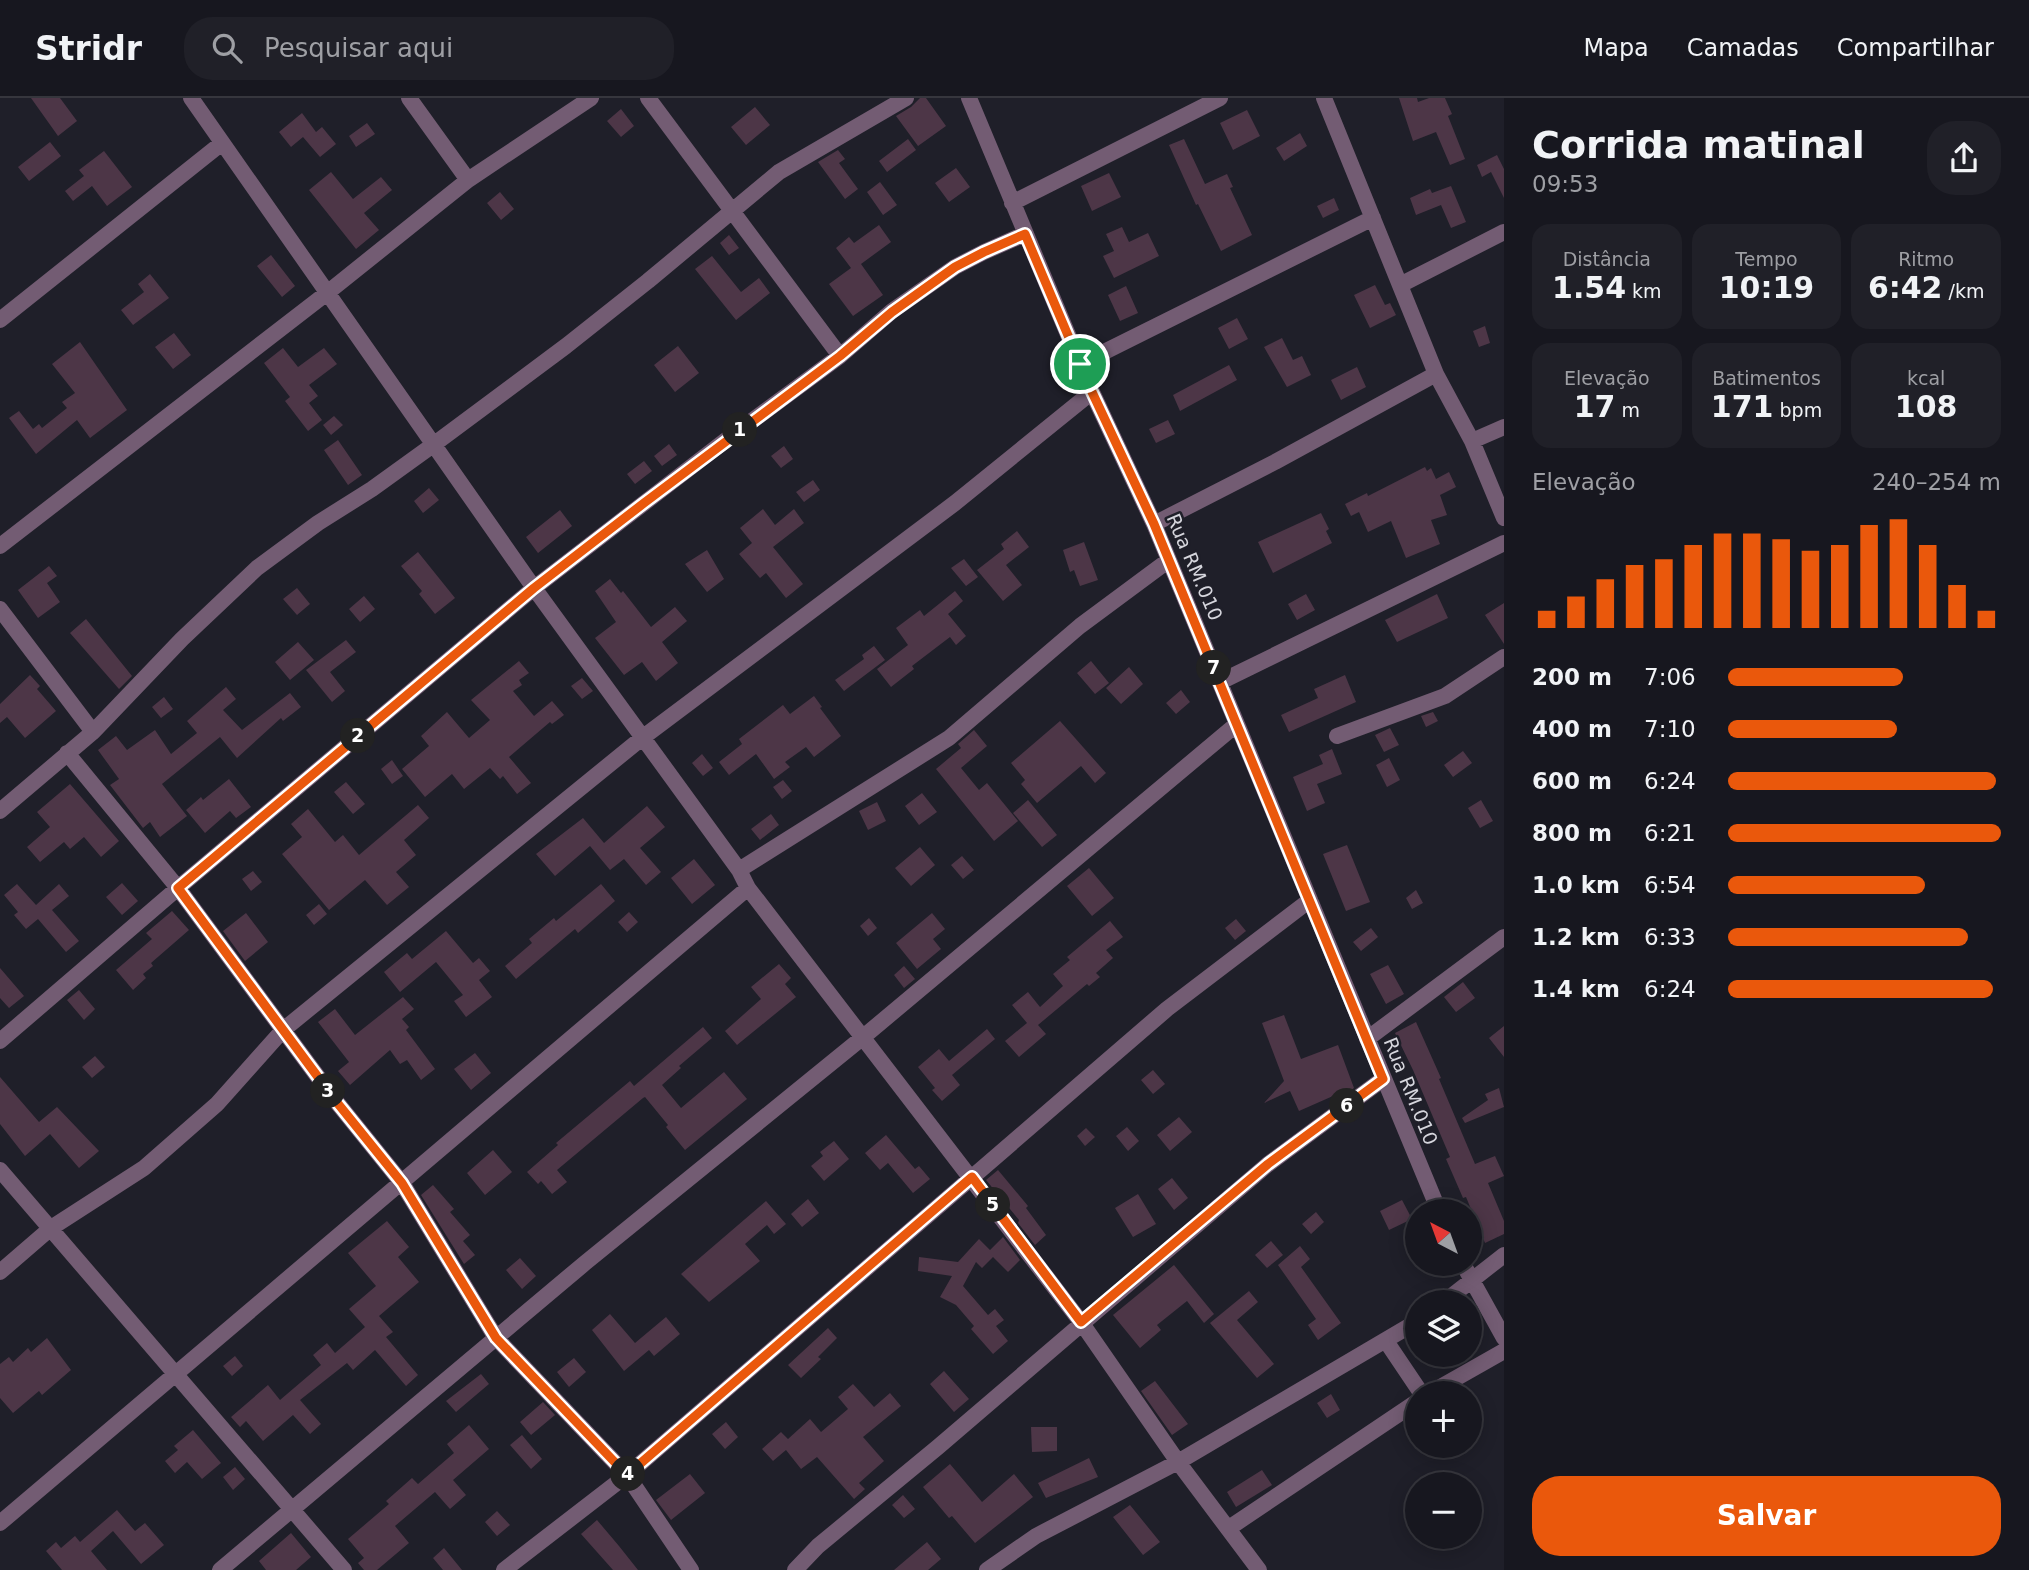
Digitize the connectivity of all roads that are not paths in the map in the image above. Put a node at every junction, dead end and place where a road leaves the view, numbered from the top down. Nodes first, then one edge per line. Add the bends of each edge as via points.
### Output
1 (191, 98) edge
2 (409, 98) edge
3 (591, 98) edge
4 (648, 98) edge
5 (906, 98) edge
6 (969, 98) edge
7 (1220, 98) edge
8 (1324, 98) edge
9 (578, 102) edge
10 (222, 143) junction
11 (468, 180) junction
12 (1012, 203) junction
13 (733, 210) junction
14 (1373, 218) junction
15 (1504, 232) edge
16 (1025, 234) junction
17 (1400, 285) junction
18 (327, 293) junction
19 (0, 320) edge
20 (840, 356) junction
21 (1080, 364) junction
22 (1436, 374) junction
23 (1092, 392) junction
24 (1504, 427) edge
25 (1472, 441) junction
26 (433, 445) junction
27 (1504, 517) edge
28 (1154, 524) junction
29 (1504, 542) edge
30 (0, 546) edge
31 (1169, 560) junction
32 (534, 588) junction
33 (0, 609) edge
34 (1504, 657) edge
35 (1220, 682) junction
36 (1237, 724) junction
37 (93, 732) junction
38 (1337, 736) dead end
39 (642, 738) junction
40 (67, 753) junction
41 (0, 811) edge
42 (739, 870) junction
43 (178, 888) junction
44 (748, 888) junction
45 (1310, 900) junction
46 (1504, 937) edge
47 (283, 1030) junction
48 (863, 1038) junction
49 (1367, 1039) junction
50 (0, 1041) edge
51 (1383, 1079) junction
52 (0, 1170) edge
53 (972, 1177) junction
54 (402, 1183) junction
55 (1434, 1199) edge
56 (51, 1228) junction
57 (1504, 1255) edge
58 (0, 1272) edge
59 (1469, 1276) edge
60 (1471, 1281) junction
61 (1459, 1290) edge
62 (1081, 1322) junction
63 (1405, 1329) edge
64 (496, 1338) junction
65 (1504, 1338) edge
66 (1386, 1341) junction
67 (1504, 1351) edge
68 (177, 1374) junction
69 (1414, 1381) edge
70 (1451, 1381) edge
71 (1405, 1410) edge
72 (1178, 1461) junction
73 (627, 1475) junction
74 (292, 1510) junction
75 (0, 1523) edge
76 (1228, 1528) junction
77 (220, 1570) edge
78 (344, 1570) edge
79 (504, 1570) edge
80 (691, 1570) edge
81 (795, 1570) edge
82 (987, 1570) edge
83 (1259, 1570) edge

1 - 10 street
2 - 11 street
3 - 9 street
4 - 13 street
5 - 13 street via 779,172
6 - 12 street, Rua RM.010
7 - 12 street
8 - 14 street
9 - 11 street
10 - 18 street
10 - 19 street
11 - 18 street
12 - 16 street, Rua RM.010
13 - 20 street
13 - 26 street via 576,338
14 - 17 street
14 - 21 street
15 - 17 street
16 - 20 street via 955,267
16 - 21 street, Rua RM.010
17 - 22 street
18 - 26 street
18 - 30 street
20 - 32 street
21 - 23 street, Rua RM.010
22 - 25 street
22 - 28 street
23 - 28 street, Rua RM.010
23 - 39 street via 955,503
24 - 25 street
25 - 27 street
26 - 32 street
26 - 37 street via 257,568
28 - 31 street, Rua RM.010
29 - 35 street
31 - 35 street, Rua RM.010
31 - 42 street via 1080,626 949,738
32 - 39 street
32 - 43 street
33 - 37 street
34 - 38 street via 1445,696
35 - 36 street, Rua RM.010
36 - 45 street, Rua RM.010
36 - 48 street
37 - 40 street
39 - 42 street
39 - 47 street
40 - 41 street
40 - 43 street
42 - 44 street
43 - 47 street
43 - 50 street
44 - 48 street
44 - 54 street
45 - 49 street, Rua RM.010
45 - 53 street via 1167,1009
46 - 49 street
47 - 54 street
47 - 56 street via 217,1104 144,1168
48 - 53 street
48 - 64 street
49 - 51 street, Rua RM.010
51 - 55 street, Rua RM.010
51 - 62 street via 1268,1164
52 - 56 street
53 - 62 street
53 - 73 street
54 - 64 street
54 - 68 street
56 - 58 street
56 - 68 street
57 - 60 street
59 - 60 street
60 - 61 street
60 - 65 street
62 - 72 street
62 - 81 street
63 - 66 street
64 - 73 street
64 - 74 street
66 - 69 street
66 - 72 street
67 - 70 street
68 - 74 street
68 - 75 street
71 - 76 street
72 - 76 street
72 - 82 street via 1036,1536
73 - 79 street
73 - 80 street
74 - 77 street
74 - 78 street
76 - 83 street

